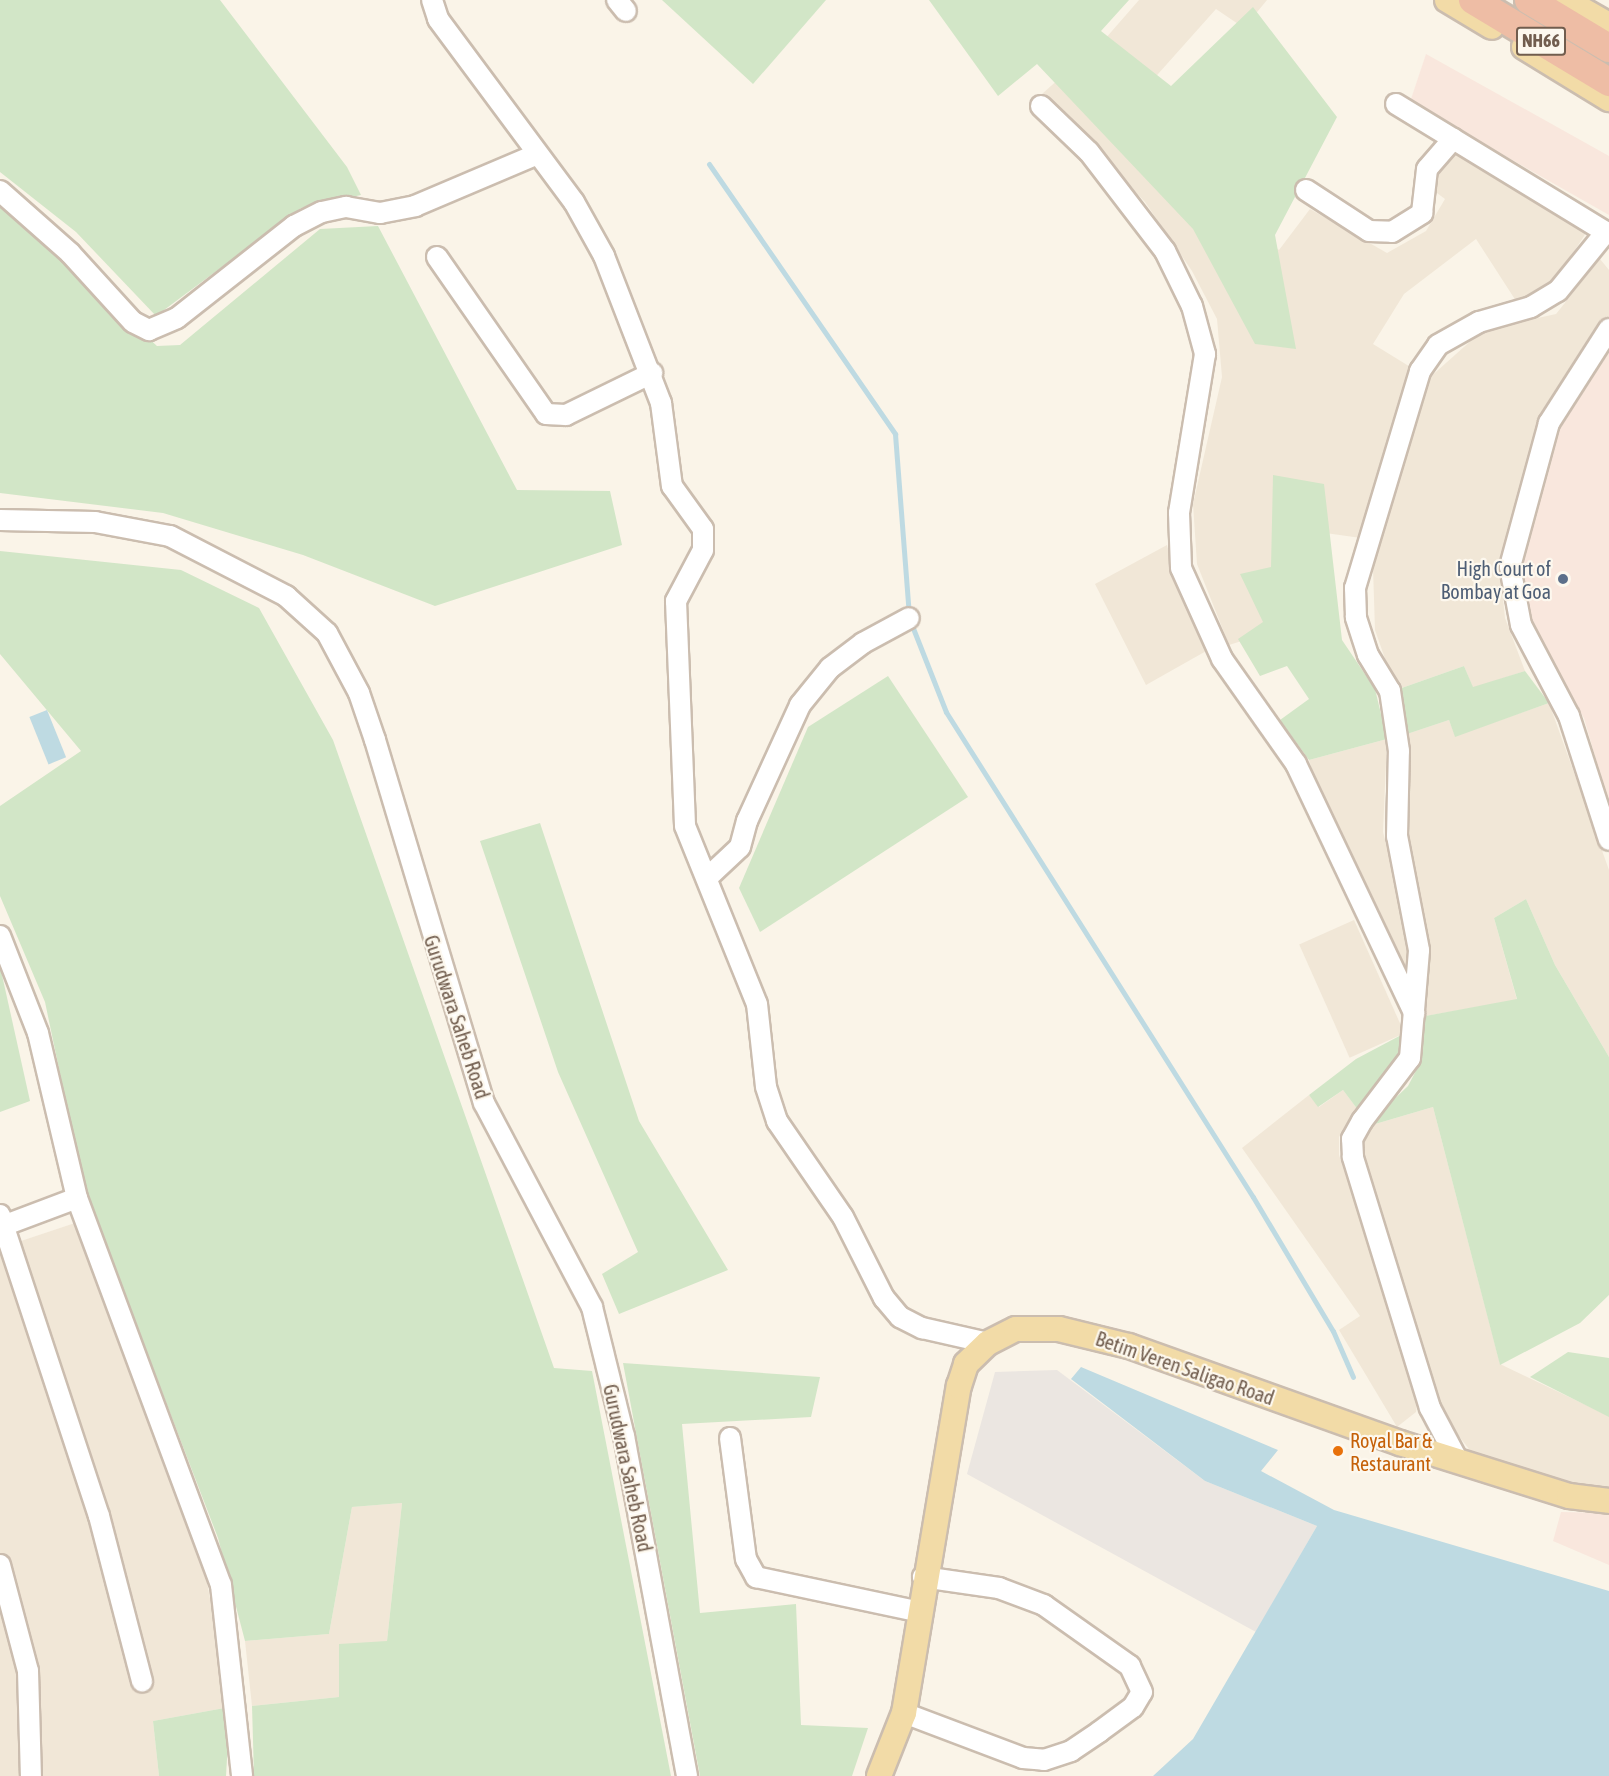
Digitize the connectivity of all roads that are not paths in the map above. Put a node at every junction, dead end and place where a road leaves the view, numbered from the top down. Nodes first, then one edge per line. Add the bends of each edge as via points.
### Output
1 (432, 0) edge
2 (1447, 0) edge
3 (1473, 0) edge
4 (1529, 0) edge
5 (1565, 0) edge
6 (1609, 25) edge
7 (1609, 48) edge
8 (1609, 82) edge
9 (1609, 99) edge
10 (1396, 104) dead end
11 (1041, 106) dead end
12 (1452, 139) junction
13 (535, 154) junction
14 (1306, 190) dead end
15 (0, 191) edge
16 (1607, 233) edge
17 (437, 257) dead end
18 (1609, 329) edge
19 (652, 373) junction
20 (0, 520) edge
21 (909, 618) dead end
22 (1609, 840) edge
23 (707, 878) junction
24 (0, 936) edge
25 (1415, 1015) junction
26 (77, 1198) junction
27 (1, 1223) edge
28 (988, 1343) junction
29 (729, 1438) dead end
30 (1457, 1459) junction
31 (1609, 1500) edge
32 (0, 1565) edge
33 (923, 1577) junction
34 (920, 1612) junction
35 (142, 1681) dead end
36 (904, 1713) junction
37 (31, 1776) edge
38 (242, 1776) edge
39 (687, 1776) edge
40 (879, 1776) edge

1 - 13 street via 438,19
2 - 9 main road
3 - 8 highway, NH66
4 - 7 highway, NH66
5 - 6 main road
10 - 12 street
11 - 25 street via 1089,152 1165,251 1192,306 1205,354 1179,513 1181,568 1222,659 1296,764
12 - 14 street via 1427,169 1422,213 1392,231 1370,231
12 - 16 street
13 - 15 street via 415,206 380,213 346,207 322,212 294,226 177,318 149,330 134,322 70,253
13 - 19 street via 574,202 604,256
16 - 25 street via 1558,291 1531,307 1479,322 1432,354 1420,370 1362,551 1356,616 1368,655 1390,692 1399,751 1397,836 1419,950
17 - 19 street via 546,414 566,415
18 - 22 street via 1549,423 1510,567 1521,625 1569,716
19 - 23 street via 672,486 703,529 703,550 676,601 685,826
20 - 39 street, Gurudwara Saheb Road via 95,522 170,536 286,596 327,633 359,693 375,740 484,1103 592,1307 624,1436
21 - 23 street via 863,642 830,668 800,705 747,821 740,847
23 - 28 street via 757,1004 766,1087 792,1150 843,1217 884,1298 900,1317 922,1328
24 - 26 street via 38,1033
25 - 30 street via 1410,1058 1362,1121 1352,1139 1353,1157 1430,1408
26 - 27 street
26 - 38 street via 221,1585
27 - 35 street via 99,1516
28 - 30 main road, Betim Veren Saligao Road via 1016,1329 1059,1329 1119,1343
28 - 33 main road, Betim Veren Saligao Road via 966,1364 958,1386
29 - 34 street via 746,1559 756,1577
30 - 31 main road, Betim Veren Saligao Road via 1569,1496
32 - 37 street via 28,1671
33 - 34 main road, Betim Veren Saligao Road
33 - 36 street via 999,1588 1044,1605 1130,1666 1142,1692 1133,1707 1071,1751 1044,1760 1023,1758
34 - 36 main road, Betim Veren Saligao Road
36 - 40 main road, Betim Veren Saligao Road

